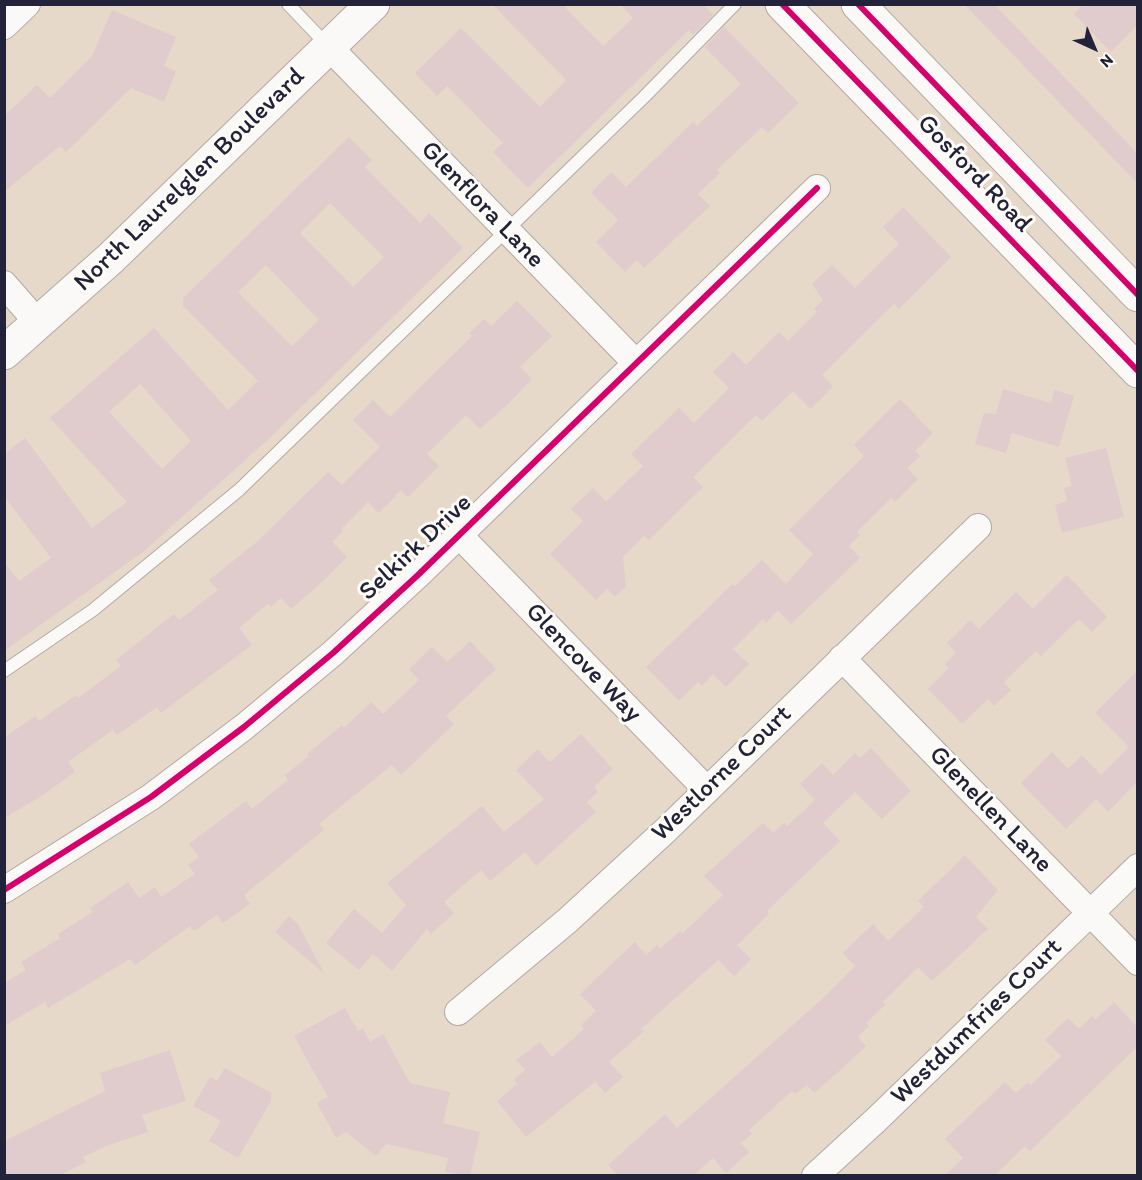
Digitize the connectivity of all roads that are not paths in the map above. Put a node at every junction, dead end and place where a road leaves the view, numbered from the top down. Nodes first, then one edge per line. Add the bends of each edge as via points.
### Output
1 (27, 4) edge
2 (288, 4) edge
3 (373, 4) edge
4 (735, 4) edge
5 (782, 4) edge
6 (858, 4) edge
7 (4, 26) edge
8 (329, 47) junction
9 (817, 188) dead end
10 (507, 230) junction
11 (4, 284) edge
12 (1137, 295) edge
13 (39, 324) junction
14 (4, 353) edge
15 (636, 363) junction
16 (1137, 371) edge
17 (978, 527) dead end
18 (459, 535) junction
19 (842, 658) junction
20 (4, 671) edge
21 (707, 790) junction
22 (1137, 867) edge
23 (4, 891) edge
24 (1090, 913) junction
25 (1137, 962) edge
26 (458, 1012) dead end
27 (815, 1176) edge

1 - 7 street
2 - 8 lane
3 - 8 main road, North Laurelglen Boulevard
4 - 10 lane
5 - 16 main road, Gosford Road
6 - 12 main road, Gosford Road
8 - 10 street, Glenflora Lane
8 - 13 main road, North Laurelglen Boulevard
9 - 15 street, Selkirk Drive
10 - 15 street, Glenflora Lane
10 - 20 lane via 239,489 93,610
11 - 13 street
13 - 14 main road, North Laurelglen Boulevard
15 - 18 street, Selkirk Drive
17 - 19 street, Westlorne Court
18 - 21 street, Glencove Way
18 - 23 street, Selkirk Drive via 333,653 244,727 151,796
19 - 21 street, Westlorne Court
19 - 24 street, Glenellen Lane
21 - 26 street, Westlorne Court via 567,921
22 - 24 street, Westdumfries Court
24 - 25 street, Glenellen Lane
24 - 27 street, Westdumfries Court

